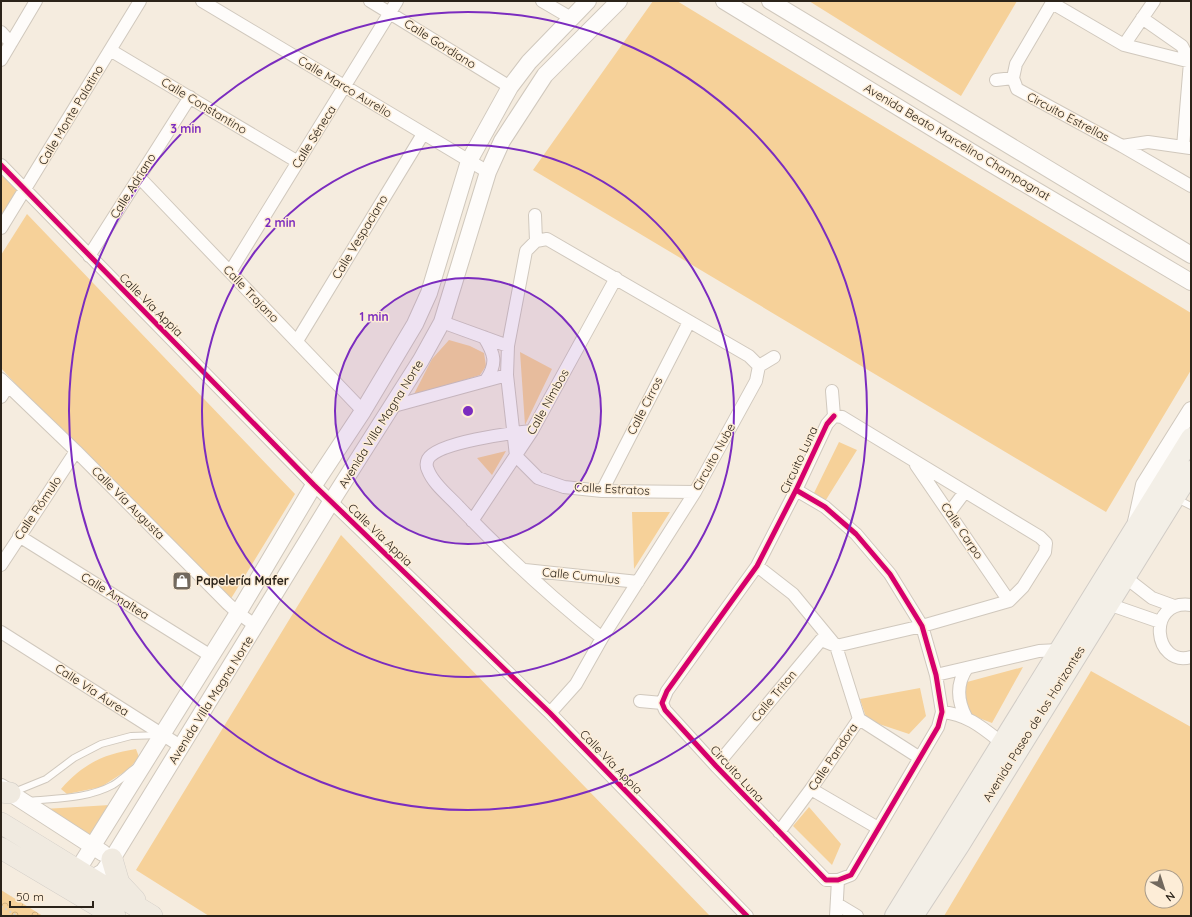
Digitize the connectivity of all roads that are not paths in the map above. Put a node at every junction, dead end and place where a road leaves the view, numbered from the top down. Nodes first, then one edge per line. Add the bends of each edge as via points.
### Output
1 (36, 1) edge
2 (140, 1) edge
3 (202, 1) edge
4 (370, 1) edge
5 (397, 1) edge
6 (542, 1) edge
7 (588, 1) edge
8 (619, 1) edge
9 (724, 1) edge
10 (770, 1) edge
11 (1154, 1) edge
12 (1052, 2) edge
13 (390, 13) junction
14 (571, 18) junction
15 (1142, 18) junction
16 (1, 32) edge
17 (11, 43) junction
18 (1124, 45) junction
19 (110, 50) junction
20 (1, 60) edge
21 (1191, 62) edge
22 (1012, 78) junction
23 (996, 80) dead end
24 (345, 86) junction
25 (510, 87) junction
26 (927, 95) junction
27 (190, 97) junction
28 (915, 116) junction
29 (423, 134) junction
30 (1002, 140) junction
31 (1122, 146) junction
32 (1187, 148) edge
33 (469, 161) junction
34 (298, 162) junction
35 (988, 162) junction
36 (1, 165) edge
37 (488, 172) junction
38 (139, 177) junction
39 (1191, 186) edge
40 (26, 190) junction
41 (535, 215) dead end
42 (1, 228) edge
43 (536, 241) junction
44 (1191, 255) edge
45 (88, 256) junction
46 (230, 272) junction
47 (616, 278) junction
48 (1191, 282) edge
49 (442, 322) junction
50 (689, 322) junction
51 (484, 337) junction
52 (296, 341) junction
53 (508, 346) junction
54 (774, 357) dead end
55 (758, 366) junction
56 (507, 375) junction
57 (486, 380) junction
58 (4, 382) edge
59 (832, 391) dead end
60 (1, 397) edge
61 (390, 407) junction
62 (1191, 410) edge
63 (363, 411) junction
64 (834, 416) junction
65 (532, 431) junction
66 (513, 433) junction
67 (1191, 438) edge
68 (76, 451) junction
69 (516, 456) junction
70 (914, 462) junction
71 (1191, 471) edge
72 (314, 485) junction
73 (796, 490) junction
74 (602, 491) junction
75 (695, 492) junction
76 (964, 492) junction
77 (1188, 499) edge
78 (331, 502) junction
79 (949, 513) junction
80 (472, 520) junction
81 (1144, 528) junction
82 (19, 536) junction
83 (1, 564) edge
84 (758, 566) junction
85 (525, 570) junction
86 (1125, 577) junction
87 (638, 582) junction
88 (1009, 601) junction
89 (1108, 604) junction
90 (1191, 605) edge
91 (1174, 606) junction
92 (238, 613) junction
93 (1160, 622) junction
94 (256, 626) junction
95 (922, 626) junction
96 (1, 632) edge
97 (602, 638) junction
98 (836, 646) junction
99 (1059, 650) junction
100 (211, 656) junction
101 (1191, 657) edge
102 (967, 668) junction
103 (936, 675) junction
104 (640, 701) dead end
105 (662, 703) junction
106 (942, 712) junction
107 (550, 713) junction
108 (966, 717) junction
109 (859, 719) junction
110 (162, 735) junction
111 (1002, 743) junction
112 (182, 747) junction
113 (151, 754) junction
114 (920, 758) junction
115 (716, 766) junction
116 (811, 789) junction
117 (9, 793) edge
118 (1, 823) edge
119 (878, 828) junction
120 (779, 832) junction
121 (1, 845) edge
122 (93, 846) junction
123 (1, 848) edge
124 (112, 859) junction
125 (84, 875) junction
126 (838, 880) junction
127 (837, 904) junction
128 (908, 913) edge
129 (115, 916) edge
130 (152, 916) edge
131 (156, 916) edge
132 (747, 916) edge
133 (836, 916) edge
134 (857, 916) edge
135 (890, 916) edge

1 - 17 street
2 - 19 street, Calle Monte Palatino
3 - 24 street, Calle Marco Aurelio
4 - 13 street, Calle Gordiano
5 - 13 street, Calle Séneca
6 - 14 street
7 - 14 street, Avenida Villa Magna Norte
8 - 37 street, Avenida Villa Magna Norte via 545,75 502,141
9 - 28 street, Avenida Beato Marcelino Champagnat
10 - 26 street, Avenida Beato Marcelino Champagnat
11 - 15 street
12 - 18 street
12 - 22 street via 1016,64
13 - 24 street, Calle Séneca
13 - 25 street, Calle Gordiano
14 - 25 street, Avenida Villa Magna Norte via 529,62
15 - 18 street
15 - 21 street via 1182,46
16 - 17 street
17 - 20 street
18 - 21 street
19 - 27 street, Calle Constantino
19 - 40 street, Calle Monte Palatino
21 - 32 street
22 - 23 street
22 - 31 street, Circuito Estrellas via 1017,89
24 - 29 street, Calle Marco Aurelio
24 - 34 street, Calle Séneca
25 - 33 street, Avenida Villa Magna Norte
26 - 28 street
26 - 30 street, Avenida Beato Marcelino Champagnat
27 - 34 street, Calle Constantino
27 - 38 street, Calle Adriano
28 - 35 street, Avenida Beato Marcelino Champagnat
29 - 33 street, Calle Marco Aurelio
29 - 52 street, Calle Vespaciano
30 - 35 street
30 - 44 street, Avenida Beato Marcelino Champagnat
31 - 32 street, Circuito Estrellas via 1148,142
31 - 39 street, Circuito Estrellas
33 - 37 street, Calle Marco Aurelio
33 - 63 street, Avenida Villa Magna Norte via 422,310
34 - 46 street, Calle Séneca
35 - 48 street, Avenida Beato Marcelino Champagnat
36 - 40 street, Calle Vía Appia
37 - 49 street, Avenida Villa Magna Norte
38 - 45 street, Calle Adriano
38 - 46 street, Calle Trajano
40 - 42 street, Calle Monte Palatino
40 - 45 street, Calle Vía Appia
41 - 43 street
43 - 47 street via 547,239
43 - 53 street via 526,251
45 - 72 street, Calle Vía Appia
46 - 52 street, Calle Trajano
47 - 50 street
47 - 65 street, Calle Nimbos
49 - 51 street
49 - 61 street, Avenida Villa Magna Norte
50 - 55 street via 749,356
50 - 74 street, Calle Cirros
51 - 53 street
51 - 57 street via 494,359 492,371
52 - 63 street, Calle Trajano
53 - 56 street
54 - 55 street
55 - 75 street, Circuito Nube via 756,381
56 - 57 street
56 - 66 street
57 - 61 street
58 - 60 street
58 - 68 street, Calle Vía Augusta
59 - 64 street
61 - 78 street, Avenida Villa Magna Norte
62 - 81 street, Avenida Paseo de los Horizontes via 1144,485
63 - 72 street, Avenida Villa Magna Norte
64 - 70 street via 842,417
64 - 73 street, Circuito Luna via 827,424
65 - 66 street
65 - 69 street, Calle Nimbos
66 - 69 street
66 - 80 street via 446,446 432,454 422,466
67 - 81 main road, Avenida Paseo de los Horizontes
68 - 82 street, Calle Rómulo
68 - 92 street, Calle Vía Augusta
69 - 74 street, Calle Estratos via 532,473 546,481 564,487
69 - 80 street, Calle Nimbos
70 - 76 street
70 - 79 street, Calle Carpo
71 - 81 main road, Avenida Paseo de los Horizontes
72 - 78 street, Calle Vía Appia
72 - 92 street, Avenida Villa Magna Norte
73 - 84 street, Circuito Luna
73 - 95 street via 825,508 856,534 890,574
74 - 75 street, Calle Estratos
75 - 87 street, Circuito Nube
76 - 79 street
76 - 88 street via 1046,543 1045,552 1023,587
77 - 81 street, Avenida Paseo de los Horizontes via 1170,522
78 - 94 street, Avenida Villa Magna Norte
78 - 107 street, Calle Vía Appia
79 - 88 street, Calle Carpo
80 - 85 street
81 - 86 main road, Avenida Paseo de los Horizontes
81 - 99 main road, Avenida Paseo de los Horizontes
82 - 83 street, Calle Rómulo
82 - 100 street, Calle Amaltea
84 - 98 street, Calle Pandora via 793,594
84 - 105 street, Circuito Luna via 667,691
85 - 87 street, Calle Cumulus
85 - 97 street
86 - 89 main road, Avenida Paseo de los Horizontes
86 - 91 street via 1152,598
87 - 97 street, Circuito Nube
88 - 95 street
89 - 93 street
89 - 128 main road, Avenida Paseo de los Horizontes via 960,844
90 - 91 street
91 - 93 street
92 - 94 street, Calle Vía Augusta
92 - 100 street, Avenida Villa Magna Norte
93 - 101 street via 1159,635 1164,647 1174,656
94 - 112 street, Avenida Villa Magna Norte
95 - 98 street
95 - 103 street
96 - 110 street, Calle Vía Áurea
97 - 107 street, Circuito Nube via 576,684
98 - 109 street, Calle Pandora
98 - 115 street, Calle Triton via 821,640
99 - 102 street via 1039,651
99 - 111 main road, Avenida Paseo de los Horizontes
100 - 110 street, Avenida Villa Magna Norte
102 - 103 street
102 - 108 street via 962,675 958,692
103 - 106 street
104 - 105 street
105 - 115 street, Circuito Luna via 665,710
106 - 108 street
106 - 114 street via 938,727
107 - 132 street, Calle Vía Appia
108 - 111 street
109 - 114 street
109 - 116 street, Calle Pandora
110 - 112 street, Calle Vía Áurea
110 - 113 street, Avenida Villa Magna Norte
110 - 117 lane via 131,736 101,744 74,758 46,779
111 - 128 main road, Avenida Paseo de los Horizontes
112 - 124 street, Avenida Villa Magna Norte
113 - 117 lane via 114,784 96,793 78,797
113 - 122 street, Avenida Villa Magna Norte
114 - 119 street
115 - 120 street, Circuito Luna
116 - 119 street
116 - 120 street, Calle Pandora
117 - 122 street
118 - 125 highway
119 - 126 street via 851,874
120 - 126 street, Circuito Luna via 826,880
121 - 125 highway via 80,882
122 - 124 street
122 - 125 street, Avenida Villa Magna Norte
123 - 129 highway
124 - 125 street, Avenida Villa Magna Norte via 103,872
124 - 131 highway via 119,883
125 - 130 highway
126 - 127 street
127 - 133 street
127 - 134 street
128 - 135 main road

